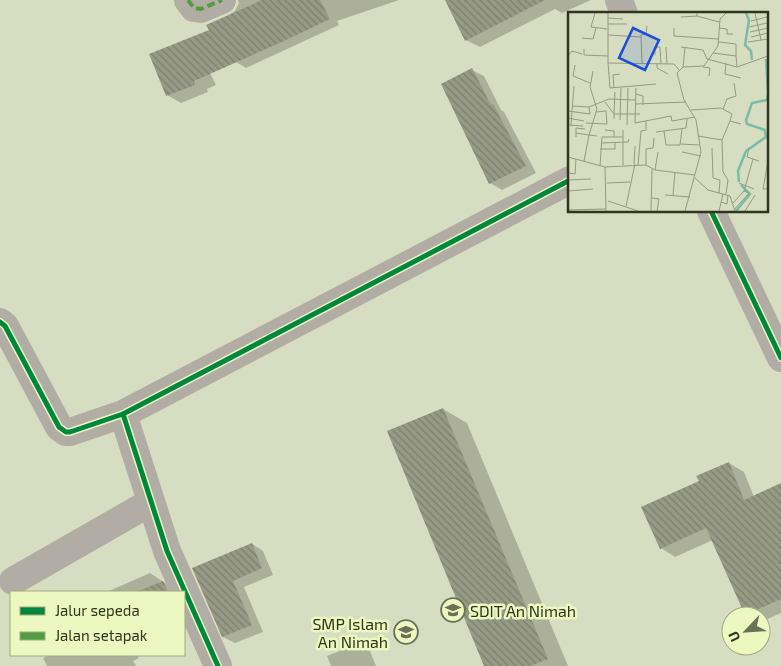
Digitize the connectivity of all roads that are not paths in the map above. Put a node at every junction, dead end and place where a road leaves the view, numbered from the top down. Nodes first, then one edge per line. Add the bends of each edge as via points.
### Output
1 (188, 0) edge
2 (222, 0) edge
3 (618, 0) edge
4 (623, 12) edge
5 (568, 181) edge
6 (711, 212) edge
7 (0, 322) edge
8 (781, 358) edge
9 (123, 414) junction
10 (151, 502) junction
11 (13, 581) dead end
12 (185, 591) edge
13 (185, 592) edge
14 (218, 666) edge

1 - 2 street via 194,8 201,9
3 - 4 street
5 - 9 street
6 - 8 street
7 - 9 street via 59,427 70,432
9 - 10 street
10 - 11 street
10 - 12 street
13 - 14 street

